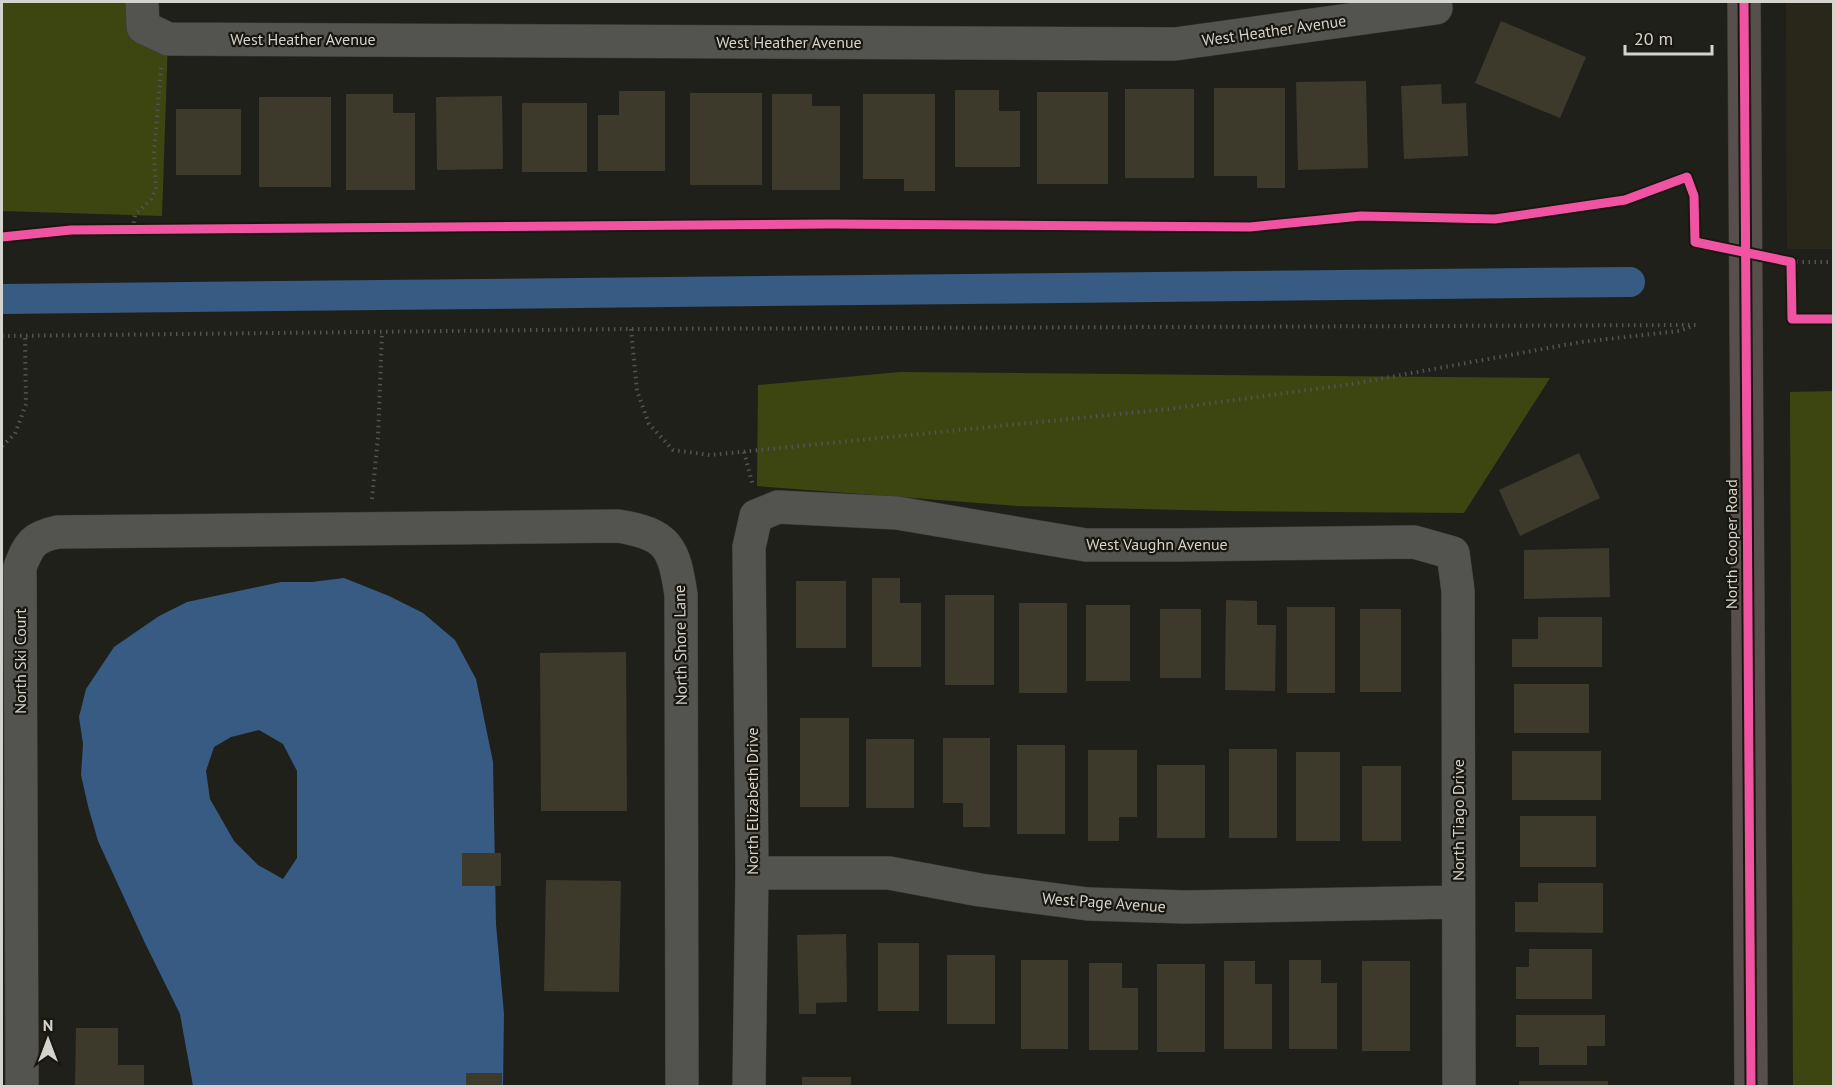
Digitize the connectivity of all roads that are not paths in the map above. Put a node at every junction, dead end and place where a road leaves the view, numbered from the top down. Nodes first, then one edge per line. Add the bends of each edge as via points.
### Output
1 (1744, 2) edge
2 (1435, 5) edge
3 (151, 22) edge
4 (756, 516) joint
5 (333, 529) joint
6 (1453, 553) joint
7 (752, 873) junction
8 (1458, 902) junction
9 (22, 1086) edge
10 (682, 1086) edge
11 (749, 1086) edge
12 (1459, 1086) edge
13 (1751, 1086) edge

1 - 13 main road, North Cooper Road
2 - 3 street, West Heather Avenue via 1175,44
4 - 6 street, West Vaughn Avenue via 778,507 897,513 1086,545 1414,542
4 - 7 street, North Elizabeth Drive via 749,547
5 - 9 street, North Ski Court via 58,532 41,536 27,550 20,567
5 - 10 street, North Shore Lane via 618,525 656,536 670,550 681,595
6 - 8 street, North Tiago Drive via 1458,591
7 - 8 street, West Page Avenue via 890,873 1088,904 1185,907
7 - 11 street, North Elizabeth Drive
8 - 12 street, North Tiago Drive

